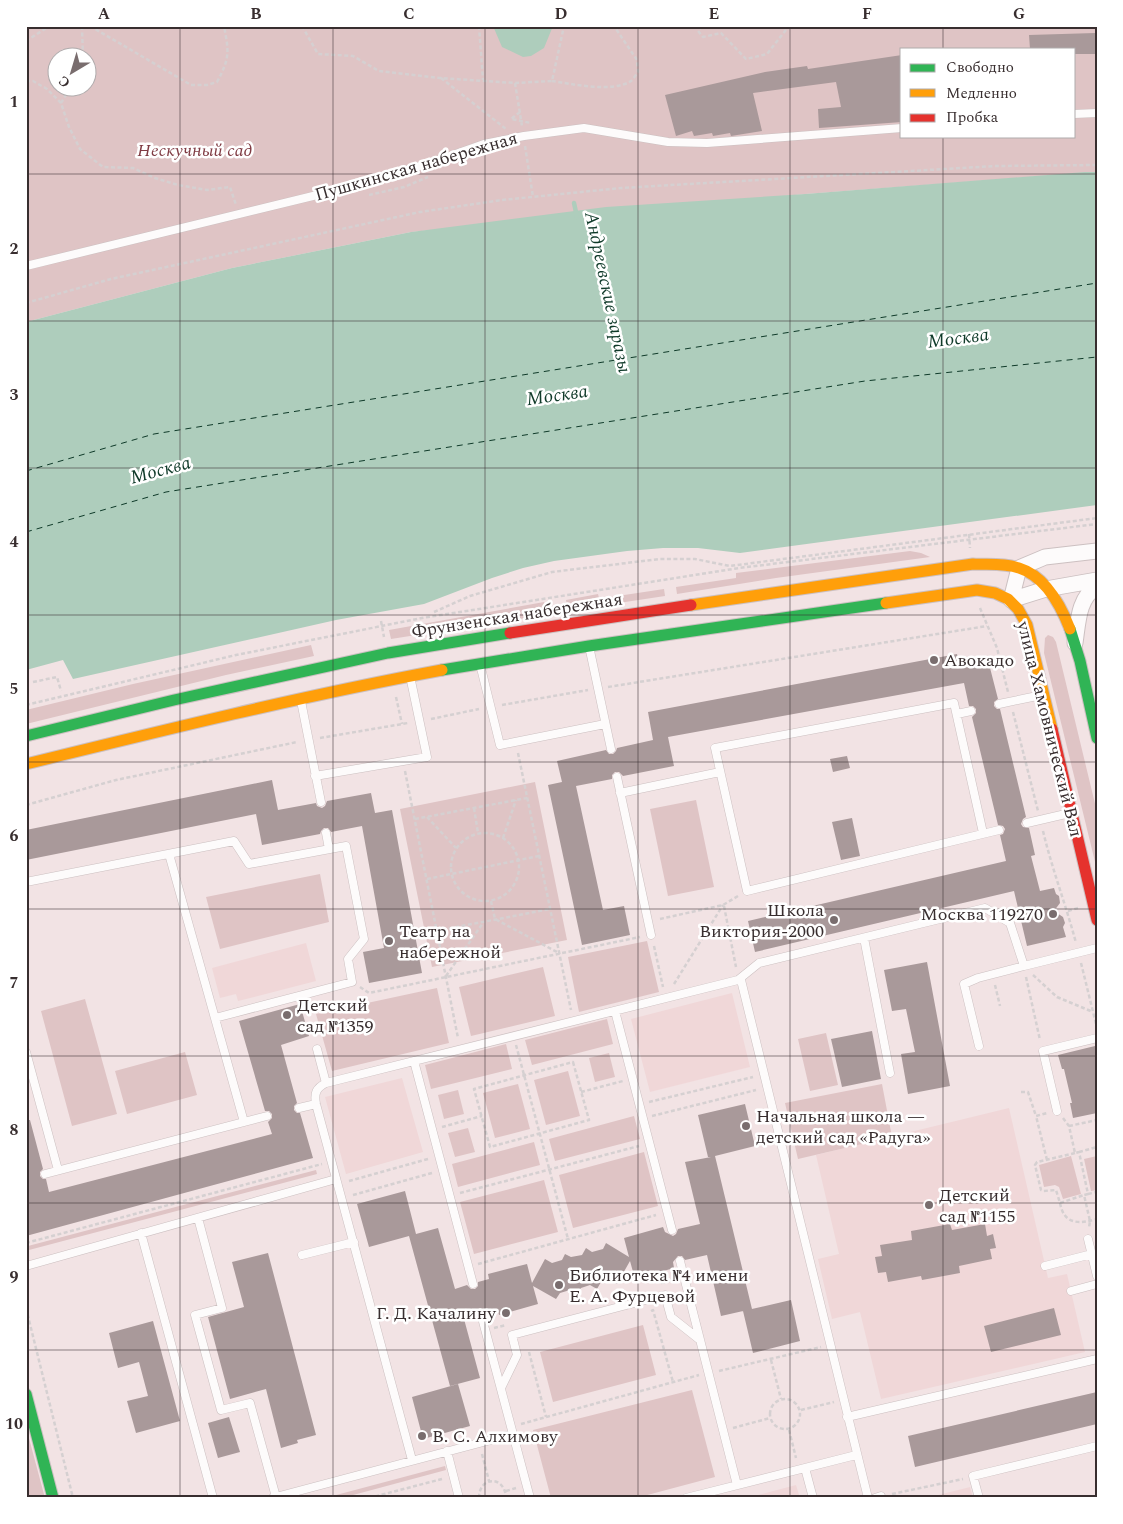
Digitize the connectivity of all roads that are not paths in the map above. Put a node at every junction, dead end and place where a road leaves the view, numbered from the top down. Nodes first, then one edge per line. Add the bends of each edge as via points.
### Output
1 (1097, 113) edge
2 (1076, 114) edge
3 (900, 128) edge
4 (26, 266) edge
5 (1097, 550) edge
6 (1019, 568) junction
7 (1097, 580) edge
8 (1097, 587) edge
9 (1046, 589) junction
10 (1011, 600) junction
11 (1075, 644) junction
12 (589, 646) junction
13 (479, 663) junction
14 (410, 676) junction
15 (1044, 694) junction
16 (301, 698) junction
17 (999, 704) dead end
18 (970, 711) dead end
19 (957, 714) junction
20 (605, 724) junction
21 (26, 736) edge
22 (1097, 738) edge
23 (611, 749) dead end
24 (26, 764) edge
25 (720, 772) junction
26 (315, 776) junction
27 (617, 778) dead end
28 (620, 793) junction
29 (320, 802) dead end
30 (1072, 812) junction
31 (1027, 823) dead end
32 (999, 830) dead end
33 (326, 833) dead end
34 (984, 833) junction
35 (329, 849) junction
36 (169, 854) junction
37 (26, 882) edge
38 (1097, 920) edge
39 (651, 935) road end
40 (864, 938) junction
41 (1097, 948) edge
42 (1024, 966) junction
43 (740, 980) junction
44 (615, 1011) junction
45 (214, 1018) junction
46 (1097, 1038) edge
47 (979, 1046) dead end
48 (317, 1049) dead end
49 (26, 1052) edge
50 (414, 1061) junction
51 (890, 1073) dead end
52 (326, 1083) junction
53 (316, 1104) junction
54 (299, 1108) dead end
55 (1057, 1110) road end
56 (267, 1116) dead end
57 (244, 1122) junction
58 (58, 1170) junction
59 (45, 1174) dead end
60 (337, 1182) junction
61 (198, 1218) junction
62 (672, 1230) dead end
63 (141, 1233) junction
64 (1088, 1239) road end
65 (354, 1242) junction
66 (1092, 1254) junction
67 (302, 1255) dead end
68 (680, 1261) dead end
69 (26, 1266) edge
70 (1045, 1266) dead end
71 (1097, 1276) edge
72 (473, 1284) dead end
73 (1097, 1284) edge
74 (1071, 1291) dead end
75 (481, 1314) dead end
76 (700, 1340) junction
77 (1097, 1360) edge
78 (501, 1388) junction
79 (26, 1394) edge
80 (847, 1418) junction
81 (512, 1430) junction
82 (1097, 1446) edge
83 (447, 1451) junction
84 (856, 1455) junction
85 (412, 1460) junction
86 (802, 1469) junction
87 (737, 1485) junction
88 (699, 1496) edge
89 (274, 1497) edge
90 (53, 1498) edge
91 (213, 1498) edge
92 (459, 1498) edge
93 (530, 1498) edge
94 (686, 1498) edge
95 (813, 1498) edge
96 (868, 1498) edge
97 (979, 1498) edge

1 - 2 lane
3 - 4 lane, Пушкинская набережная via 707,143 668,142 584,128 517,137 484,144 354,186
5 - 6 street via 1045,557
6 - 9 main road via 1033,575
6 - 10 street
6 - 21 main road, Фрунзенская набережная via 973,564 558,624 416,648 174,700
7 - 9 street
8 - 11 street via 1080,608
9 - 10 street
9 - 11 main road via 1064,615
10 - 12 main road via 996,592 977,590
10 - 15 main road, улица Хамовнический Вал via 1027,625
11 - 22 main road
12 - 13 main road
12 - 20 lane
13 - 14 main road
13 - 20 lane via 500,745
14 - 16 main road
14 - 26 lane via 427,757
15 - 17 lane
15 - 30 main road, улица Хамовнический Вал
16 - 24 main road
16 - 26 lane
18 - 19 lane
19 - 25 lane via 954,703 715,748
19 - 34 lane
20 - 23 lane
25 - 28 lane
25 - 34 lane via 747,891
26 - 29 lane
27 - 28 lane
28 - 39 lane
30 - 31 lane
30 - 38 main road, улица Хамовнический Вал
32 - 34 lane
33 - 35 lane
35 - 36 lane via 249,864 234,841
35 - 45 lane via 346,846 364,939 348,959 352,982
36 - 37 lane
36 - 45 lane
40 - 42 lane via 985,908 1010,923
40 - 43 lane via 759,963
40 - 51 lane
41 - 42 lane
42 - 47 lane via 964,984
43 - 44 lane
43 - 80 lane
44 - 50 lane
44 - 62 lane
45 - 57 lane
46 - 55 lane via 1043,1051
48 - 52 lane
49 - 58 lane
50 - 52 lane
50 - 72 lane
52 - 53 lane via 314,1094
53 - 54 lane
53 - 60 lane
56 - 57 lane
57 - 58 lane
58 - 59 lane
60 - 61 lane
60 - 65 lane
61 - 63 lane
61 - 89 lane via 222,1308 195,1315 221,1410 250,1402
63 - 69 lane
63 - 91 lane
64 - 66 lane
65 - 67 lane
65 - 85 lane
66 - 70 lane
66 - 71 lane
68 - 76 lane
73 - 74 lane
75 - 78 lane
76 - 78 lane via 671,1317 665,1295 512,1335 517,1355
76 - 87 lane
77 - 80 lane
78 - 81 lane
79 - 90 main road
80 - 84 lane
81 - 83 lane
81 - 93 lane
82 - 97 lane via 973,1476
83 - 85 lane
83 - 92 lane
84 - 86 lane
84 - 96 lane
85 - 89 lane
86 - 87 lane
86 - 95 lane
87 - 88 lane
88 - 94 lane

